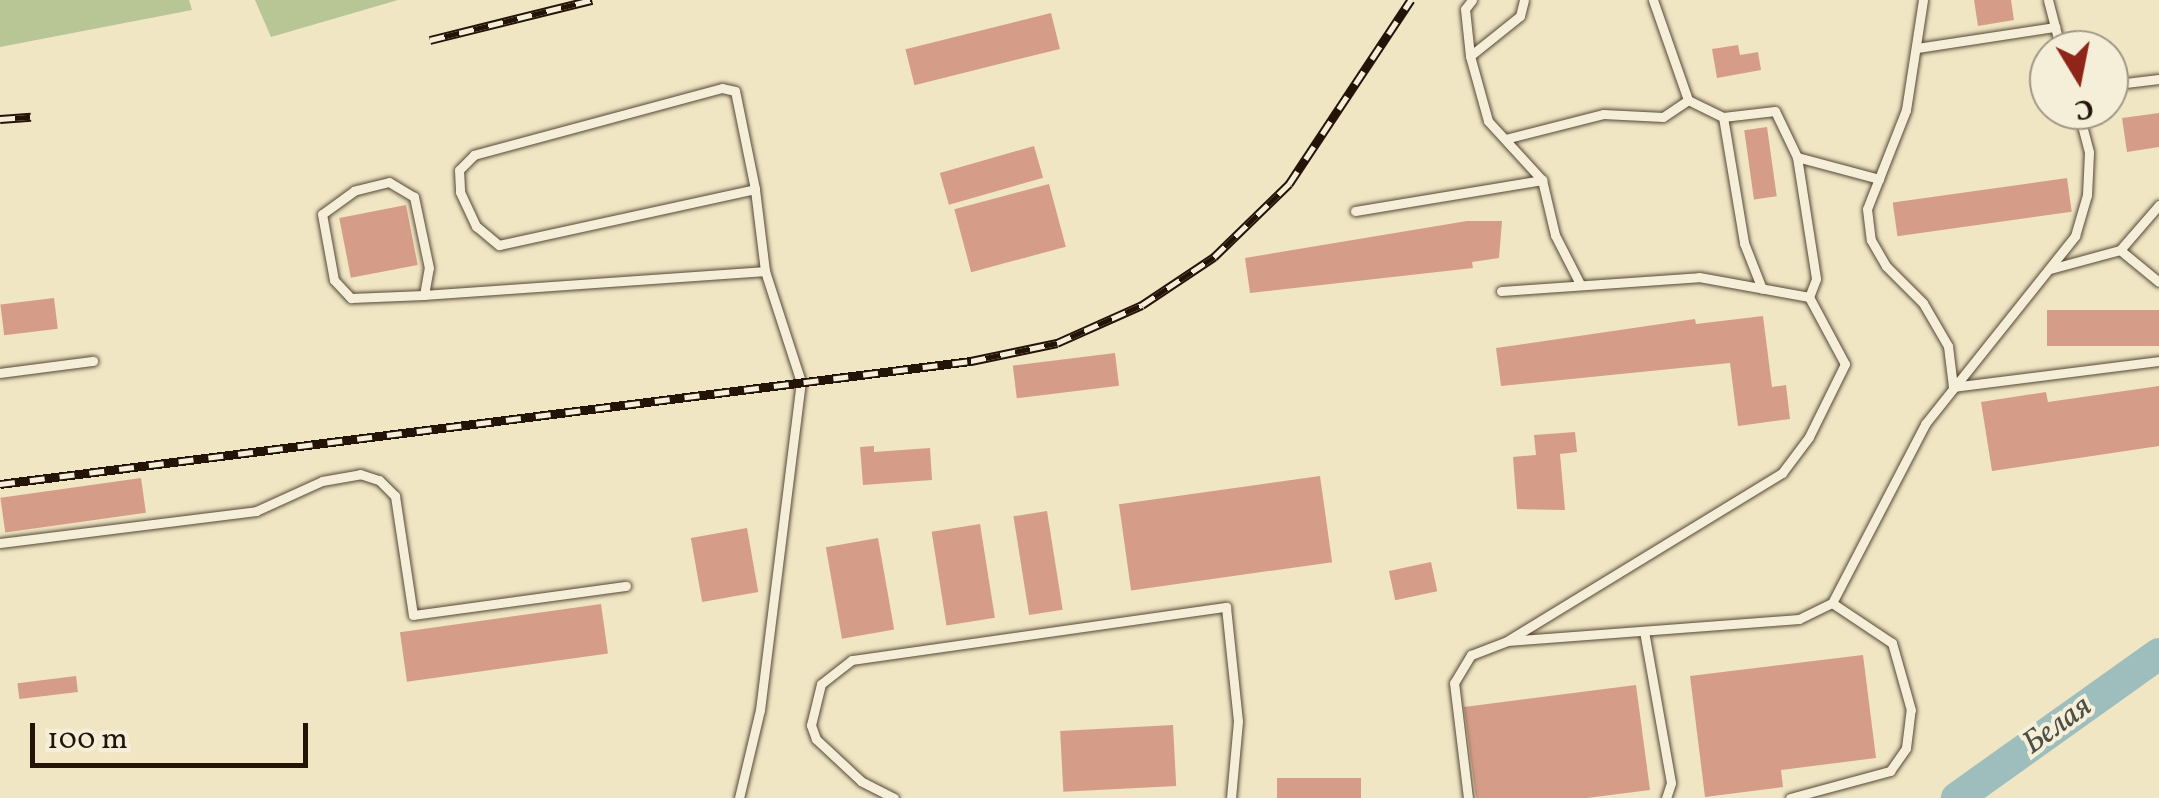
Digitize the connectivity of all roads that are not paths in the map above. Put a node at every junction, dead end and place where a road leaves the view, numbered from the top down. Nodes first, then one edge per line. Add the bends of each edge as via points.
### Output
1 (1472, 0) edge
2 (1524, 0) edge
3 (1653, 0) edge
4 (1923, 0) edge
5 (2048, 0) edge
6 (2055, 27) junction
7 (2056, 30) edge
8 (1917, 48) junction
9 (1470, 56) junction
10 (2159, 79) edge
11 (2129, 83) edge
12 (1688, 100) junction
13 (1723, 117) junction
14 (2083, 130) edge
15 (1504, 139) junction
16 (1796, 157) junction
17 (1542, 180) junction
18 (1879, 180) junction
19 (754, 189) junction
20 (2159, 205) edge
21 (1355, 211) dead end
22 (2120, 250) junction
23 (2047, 269) junction
24 (764, 271) junction
25 (1579, 282) junction
26 (2159, 282) edge
27 (1762, 288) junction
28 (1501, 291) dead end
29 (424, 296) junction
30 (1809, 297) junction
31 (93, 361) dead end
32 (2159, 361) edge
33 (0, 374) edge
34 (1953, 386) junction
35 (0, 543) edge
36 (626, 586) dead end
37 (1832, 603) junction
38 (1644, 631) junction
39 (1508, 641) junction
40 (739, 798) edge
41 (894, 798) edge
42 (1232, 798) edge
43 (1468, 798) edge
44 (1666, 798) edge
45 (1790, 798) edge

1 - 9 lane via 1464,9
2 - 9 lane via 1520,16
3 - 12 lane
4 - 8 lane
5 - 6 lane
6 - 7 lane
6 - 8 lane
8 - 18 lane via 1906,110
9 - 15 lane via 1488,121
10 - 11 lane
12 - 13 lane
12 - 15 lane via 1662,117 1603,114
13 - 16 lane via 1775,111
13 - 27 lane via 1744,242
14 - 23 lane via 2086,195 2074,236
15 - 17 lane
16 - 18 lane
16 - 30 lane via 1816,280
17 - 21 lane
17 - 25 lane via 1555,235
18 - 34 lane via 1867,209 1871,240 1937,323
19 - 19 lane via 735,92 722,88 474,155 460,170 460,192 476,226 499,245
19 - 24 lane
20 - 22 lane
22 - 23 lane
22 - 26 lane
23 - 34 lane
24 - 29 lane
24 - 40 lane via 801,382 760,710
25 - 27 lane via 1699,277
25 - 28 lane
27 - 30 lane
29 - 29 lane via 352,298 334,280 322,214 354,191 389,182 414,197 429,268
30 - 39 lane via 1844,364 1809,437 1782,472
31 - 33 lane
32 - 34 lane
34 - 37 lane via 1925,424
35 - 36 lane via 256,511 322,481 360,474 379,480 395,496 414,616
37 - 38 lane via 1799,619
37 - 45 lane via 1892,643 1911,710 1906,748 1890,771
38 - 39 lane
38 - 44 lane via 1671,783
39 - 43 lane via 1470,655 1454,683
41 - 42 lane via 861,782 816,739 811,725 821,684 852,660 1226,607 1238,721

